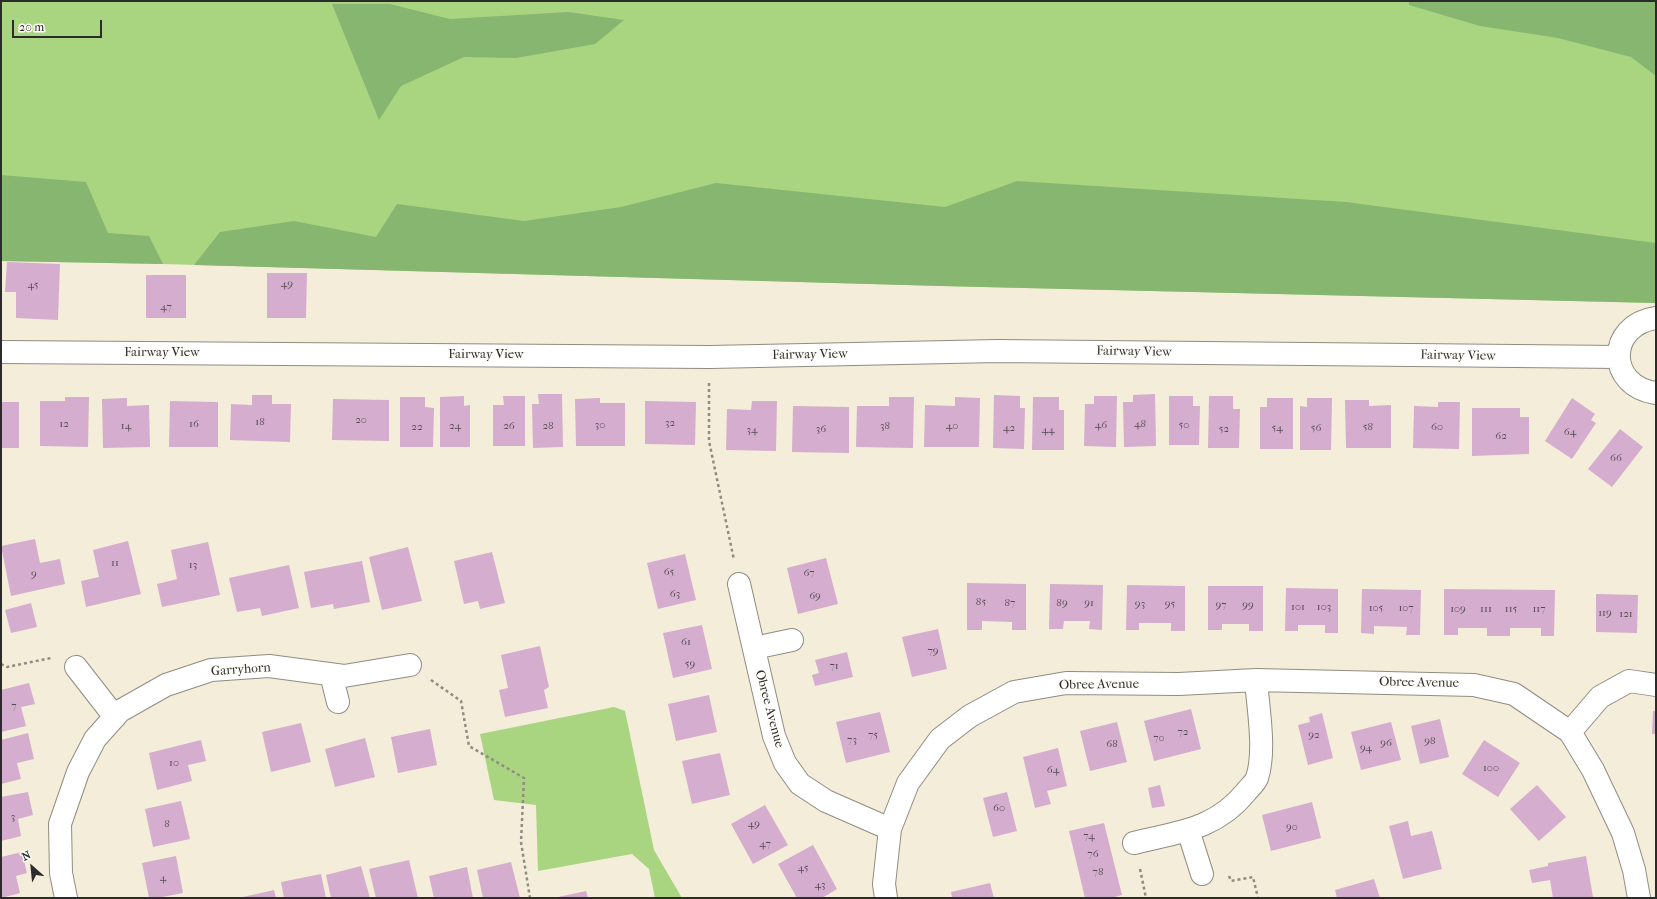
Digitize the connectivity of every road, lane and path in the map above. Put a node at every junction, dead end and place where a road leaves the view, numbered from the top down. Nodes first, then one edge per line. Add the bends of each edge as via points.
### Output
1 (1656, 318) edge
2 (1, 352) edge
3 (710, 357) junction
4 (1618, 357) junction
5 (1656, 393) edge
6 (739, 584) joint
7 (792, 640) dead end
8 (754, 648) junction
9 (55, 663) dead end
10 (1, 664) edge
11 (410, 665) joint
12 (76, 667) dead end
13 (332, 674) junction
14 (1256, 680) junction
15 (1656, 685) edge
16 (338, 702) dead end
17 (114, 717) junction
18 (1570, 732) junction
19 (890, 829) junction
20 (1188, 830) junction
21 (1134, 843) dead end
22 (1202, 874) joint
23 (66, 898) edge
24 (530, 898) edge
25 (886, 898) edge
26 (1258, 898) edge
27 (1639, 898) edge

1 - 4 street via 1644,319 1625,334
2 - 3 street, Fairway View
3 - 4 street, Fairway View via 997,351
3 - 6 path via 708,442
4 - 5 street via 1621,368 1630,382 1645,391
6 - 8 street, Obree Avenue
7 - 8 street
8 - 19 street, Obree Avenue via 774,736 785,763 800,784 826,801
9 - 10 path via 51,658 7,666
11 - 13 street, Garryhorn via 344,676
11 - 24 path via 461,701 469,746 524,778 521,842
12 - 17 street
13 - 16 street
13 - 17 street, Garryhorn via 269,666 211,670 166,685
14 - 18 street, Obree Avenue via 1474,685 1514,694
14 - 19 street, Obree Avenue via 1179,684 1066,683 1014,692 970,716 940,739 908,783
14 - 20 street via 1262,746 1257,779 1237,803 1218,818
15 - 18 street via 1630,681 1600,697
17 - 23 street, Garryhorn via 95,739 78,772 60,824 61,873
18 - 27 street, Obree Avenue via 1594,770 1623,833
19 - 25 street, Obree Avenue via 884,884
20 - 21 street
20 - 22 street
22 - 26 path via 1204,883 1229,876 1231,881 1253,877

